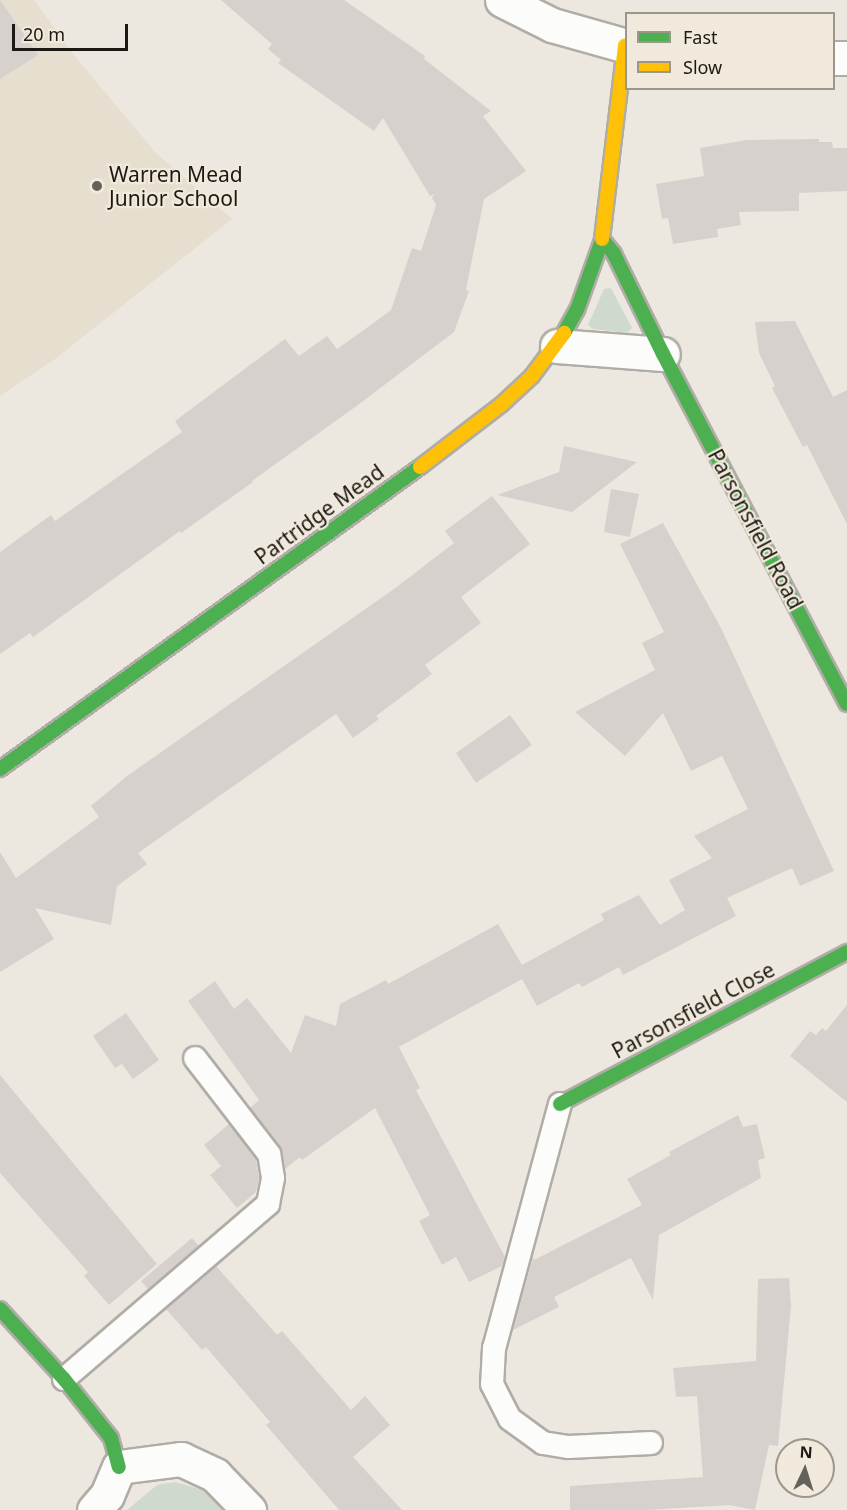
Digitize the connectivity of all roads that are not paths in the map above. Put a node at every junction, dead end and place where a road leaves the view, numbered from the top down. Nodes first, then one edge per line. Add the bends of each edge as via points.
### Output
1 (502, 0) edge
2 (625, 46) edge
3 (625, 54) edge
4 (602, 240) junction
5 (557, 346) junction
6 (663, 354) junction
7 (847, 704) edge
8 (0, 769) edge
9 (847, 952) edge
10 (195, 1058) dead end
11 (560, 1104) joint
12 (0, 1309) edge
13 (64, 1379) junction
14 (651, 1443) dead end
15 (119, 1467) junction
16 (94, 1510) edge
17 (249, 1510) edge

1 - 2 street via 552,25
3 - 4 street
4 - 5 street, Partridge Mead via 577,310
4 - 6 street, Parsonsfield Road via 614,254
5 - 6 street
5 - 8 street, Partridge Mead via 502,404 409,475
6 - 7 street, Parsonsfield Road
9 - 11 street, Parsonsfield Close
10 - 13 lane via 269,1154 273,1178 268,1204
11 - 14 lane via 494,1348 492,1384 510,1419 543,1443 569,1447
12 - 13 street
13 - 15 street via 111,1438
15 - 16 street via 107,1496
15 - 17 street via 181,1460 215,1475

